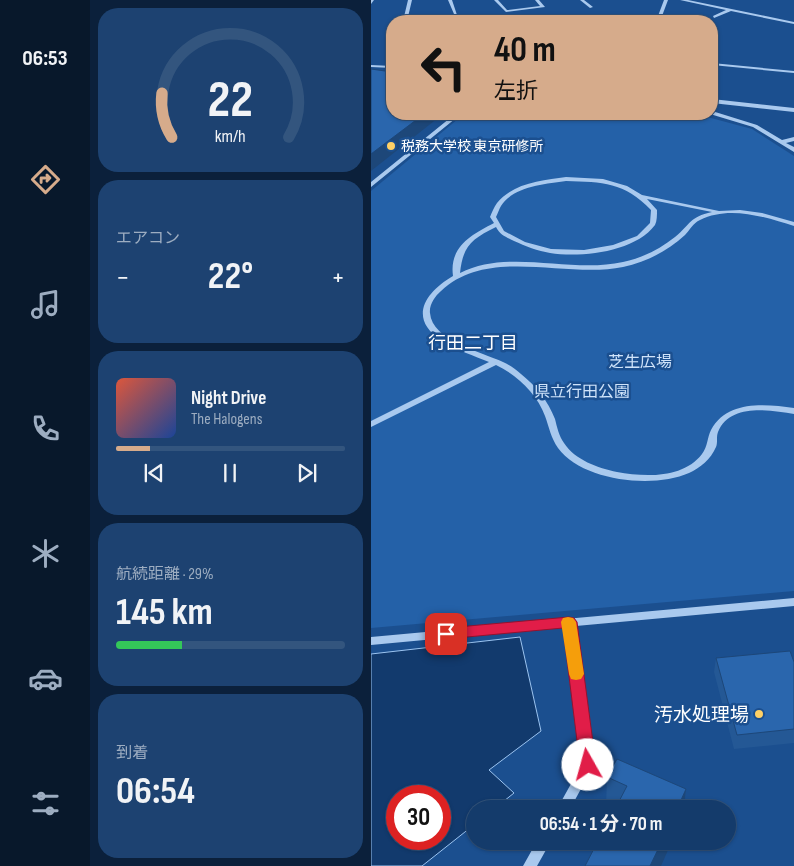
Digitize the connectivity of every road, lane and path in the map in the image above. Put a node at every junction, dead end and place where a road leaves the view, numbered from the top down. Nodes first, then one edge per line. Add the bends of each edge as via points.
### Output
1 (410, 0) edge
2 (450, 0) edge
3 (495, 0) edge
4 (537, 0) edge
5 (582, 0) edge
6 (667, 0) edge
7 (683, 0) edge
8 (591, 7) dead end
9 (730, 10) junction
10 (456, 14) dead end
11 (406, 15) edge
12 (660, 15) edge
13 (718, 15) edge
14 (794, 23) edge
15 (718, 65) edge
16 (371, 66) edge
17 (386, 67) edge
18 (794, 72) edge
19 (718, 102) edge
20 (794, 110) edge
21 (718, 116) edge
22 (451, 120) edge
23 (794, 139) edge
24 (781, 142) junction
25 (794, 150) edge
26 (371, 185) edge
27 (643, 196) junction
28 (719, 212) junction
29 (497, 224) junction
30 (794, 224) edge
31 (456, 276) junction
32 (495, 362) junction
33 (794, 411) edge
34 (371, 424) edge
35 (794, 602) edge
36 (569, 622) junction
37 (371, 641) edge
38 (568, 800) edge
39 (539, 850) edge
40 (530, 866) edge

1 - 11 street
2 - 10 street
3 - 4 street via 506,11 543,7
5 - 8 street
6 - 12 street
7 - 9 street
9 - 13 street
9 - 14 street
15 - 18 street
16 - 17 street
19 - 20 street
21 - 24 street via 755,126
22 - 26 street
23 - 24 street
24 - 25 street
27 - 28 street
27 - 29 street via 624,185 596,180 565,179 538,183 515,192 499,204 493,217
27 - 29 street via 654,210 653,224 639,237 615,247 584,252 551,251 523,244 502,232
28 - 30 street via 751,213
28 - 31 street via 696,219 667,247 642,260 589,269 488,265
29 - 31 street via 469,239 461,248
31 - 32 street via 429,302 426,314 429,325 459,347
32 - 33 street via 507,367 535,392 548,413 560,444 569,454 592,468 626,477 651,478 684,471 699,464 712,447 713,434 735,411 754,408
32 - 34 street
35 - 36 street
36 - 37 street
36 - 38 street via 588,765
39 - 40 street

